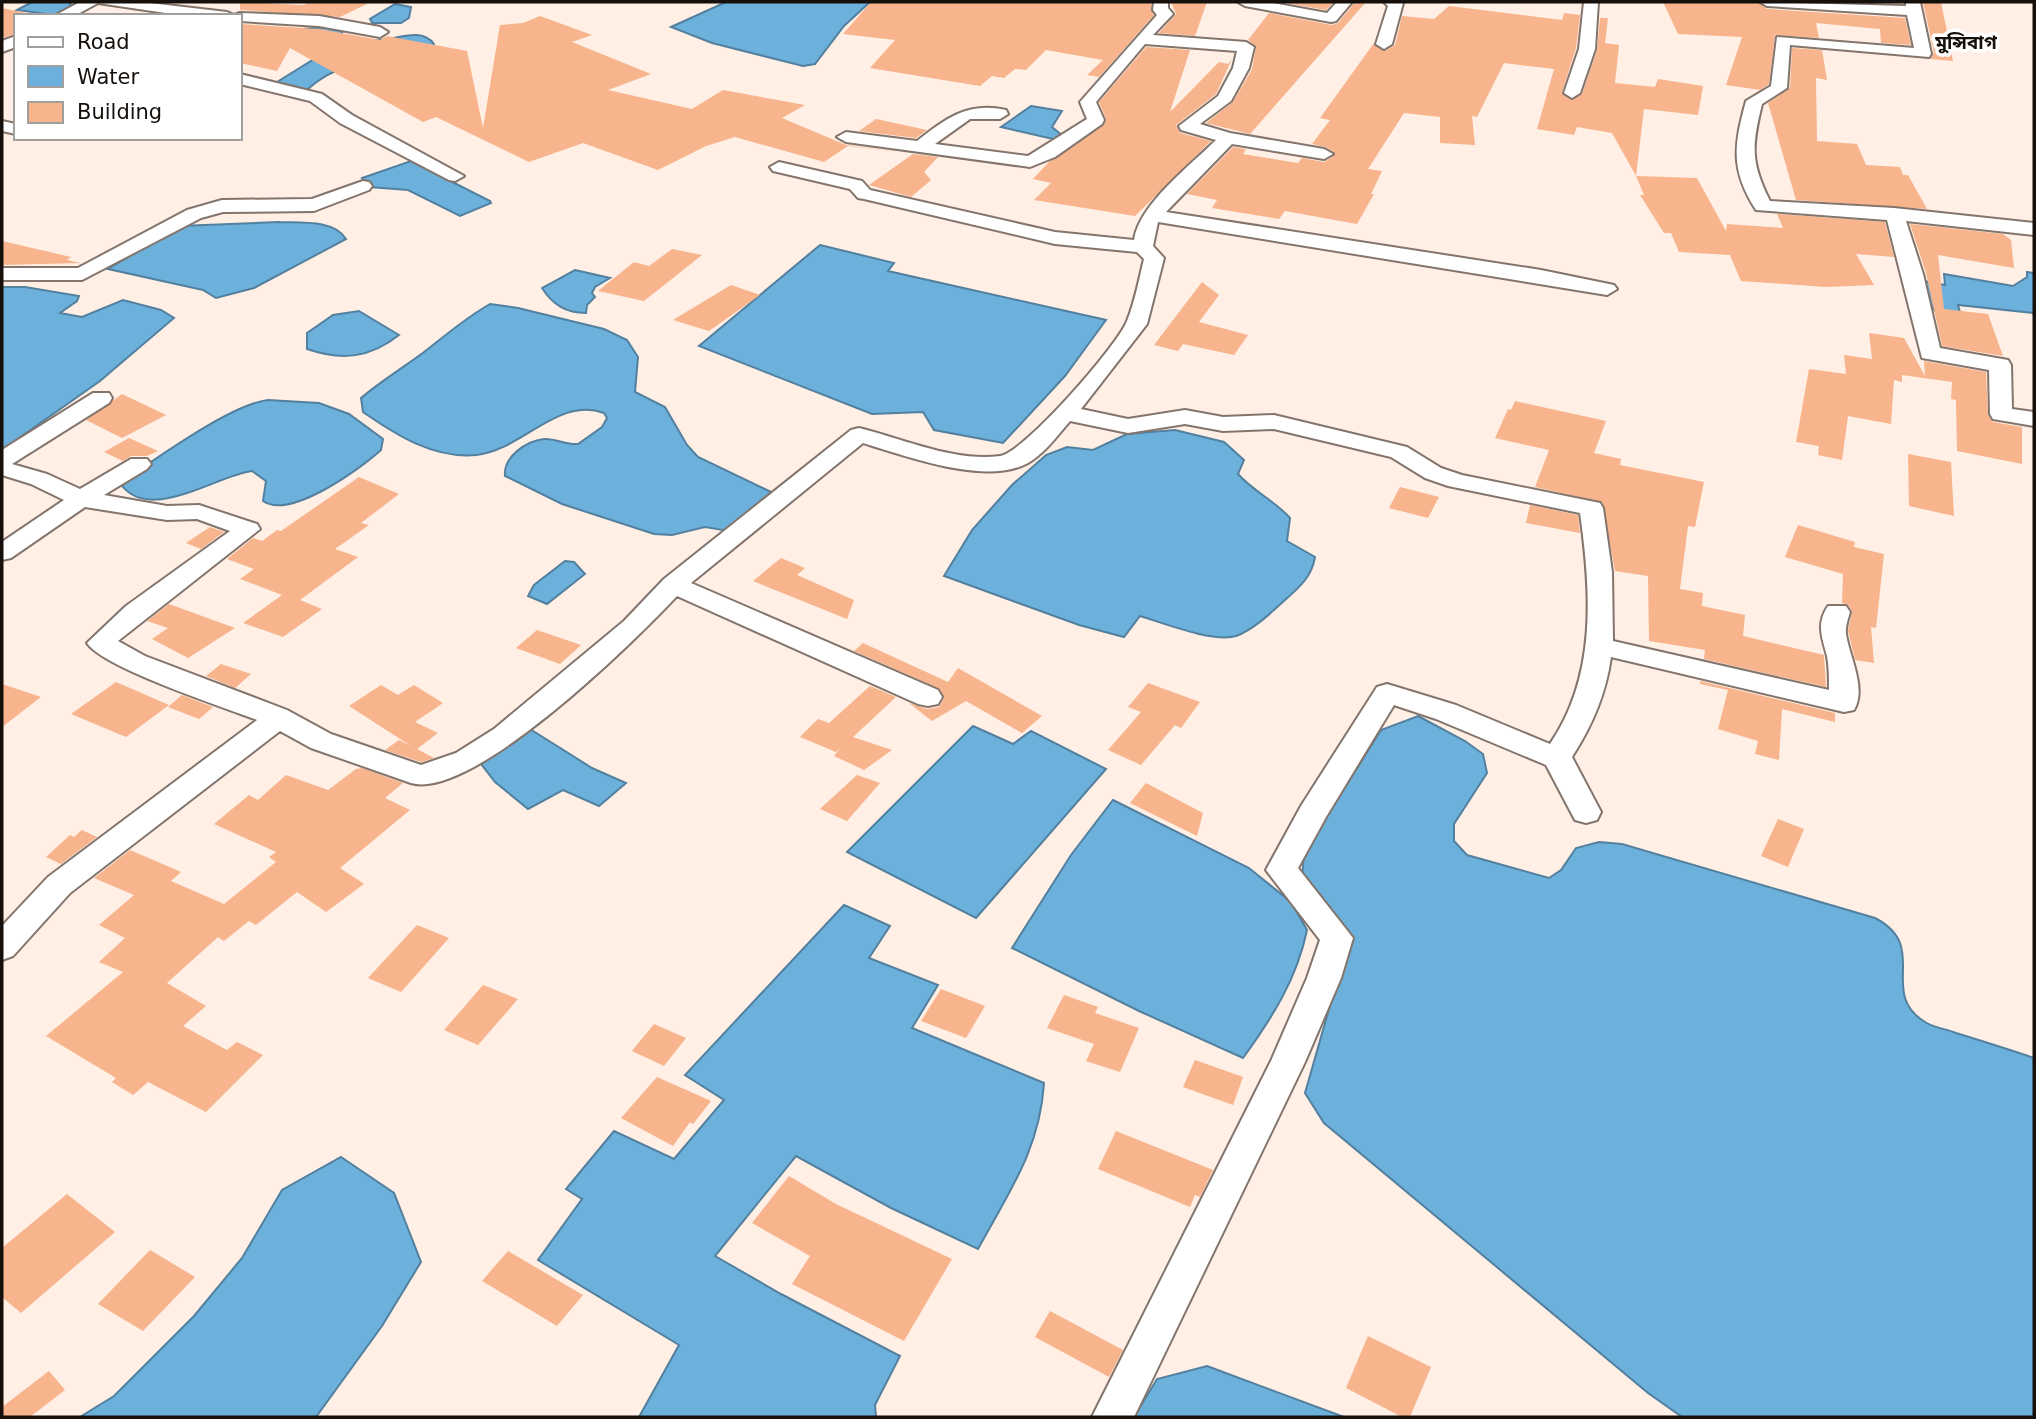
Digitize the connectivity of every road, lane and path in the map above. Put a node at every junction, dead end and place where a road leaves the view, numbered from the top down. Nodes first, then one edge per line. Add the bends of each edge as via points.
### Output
1 (93, 2) edge
2 (105, 2) edge
3 (1161, 2) edge
4 (1245, 2) edge
5 (1345, 2) edge
6 (1391, 2) edge
7 (1591, 2) edge
8 (1767, 2) edge
9 (1914, 7) edge
10 (66, 14) edge
11 (210, 14) edge
12 (242, 18) edge
13 (380, 32) dead end
14 (1141, 39) junction
15 (1384, 44) dead end
16 (242, 79) edge
17 (1572, 93) dead end
18 (1000, 114) dead end
19 (846, 137) dead end
20 (1228, 138) junction
21 (920, 148) junction
22 (1324, 154) dead end
23 (779, 167) dead end
24 (455, 176) dead end
25 (363, 187) dead end
26 (1152, 215) junction
27 (1894, 215) junction
28 (2034, 229) edge
29 (1143, 247) junction
30 (2, 274) edge
31 (1607, 289) dead end
32 (101, 398) dead end
33 (1065, 413) junction
34 (2034, 419) edge
35 (2, 460) edge
36 (139, 464) dead end
37 (2, 468) edge
38 (81, 499) junction
39 (2, 553) edge
40 (673, 585) junction
41 (1837, 612) dead end
42 (1599, 646) junction
43 (928, 696) dead end
44 (277, 717) junction
45 (1556, 758) junction
46 (1586, 812) dead end
47 (2, 947) edge
48 (1113, 1417) edge

1 - 10 street
2 - 11 street
3 - 14 street via 1160,9 1166,14
4 - 5 street via 1331,18
6 - 15 street via 1396,4
7 - 17 street via 1587,49
8 - 9 street
9 - 27 street via 1923,54 1782,40 1779,88 1754,101 1743,145 1742,162 1763,206
12 - 13 street via 295,19
14 - 20 street via 1246,47 1225,99 1187,126
14 - 21 street via 1088,102 1096,120 1049,153 1030,162
16 - 24 street via 316,97 346,119
18 - 21 street via 978,111 958,117
19 - 21 street
20 - 22 street
20 - 26 street
23 - 29 street via 856,185 864,194 1055,238
25 - 30 street via 314,205 222,206 194,214 82,274
26 - 29 street via 1144,230
26 - 31 street
27 - 28 street
27 - 34 street via 1930,353 2000,365 2001,414
29 - 33 street via 1153,258 1136,324
32 - 35 street
33 - 40 street via 1015,461 987,466 859,435
33 - 42 street via 1128,426 1185,417 1223,424 1274,422 1399,452 1433,474 1456,481 1591,508 1602,591
36 - 38 street
37 - 38 street
38 - 39 street
38 - 44 street via 167,513 199,512 248,529 100,643 135,662
40 - 43 street
40 - 44 street via 633,627 504,736 466,760 421,776 321,741
41 - 42 street via 1832,632 1842,658 1844,703
42 - 45 street via 1584,715
44 - 47 street via 59,885
45 - 46 street via 1571,774
45 - 48 street via 1387,693 1282,870 1337,938 1324,978 1283,1074

